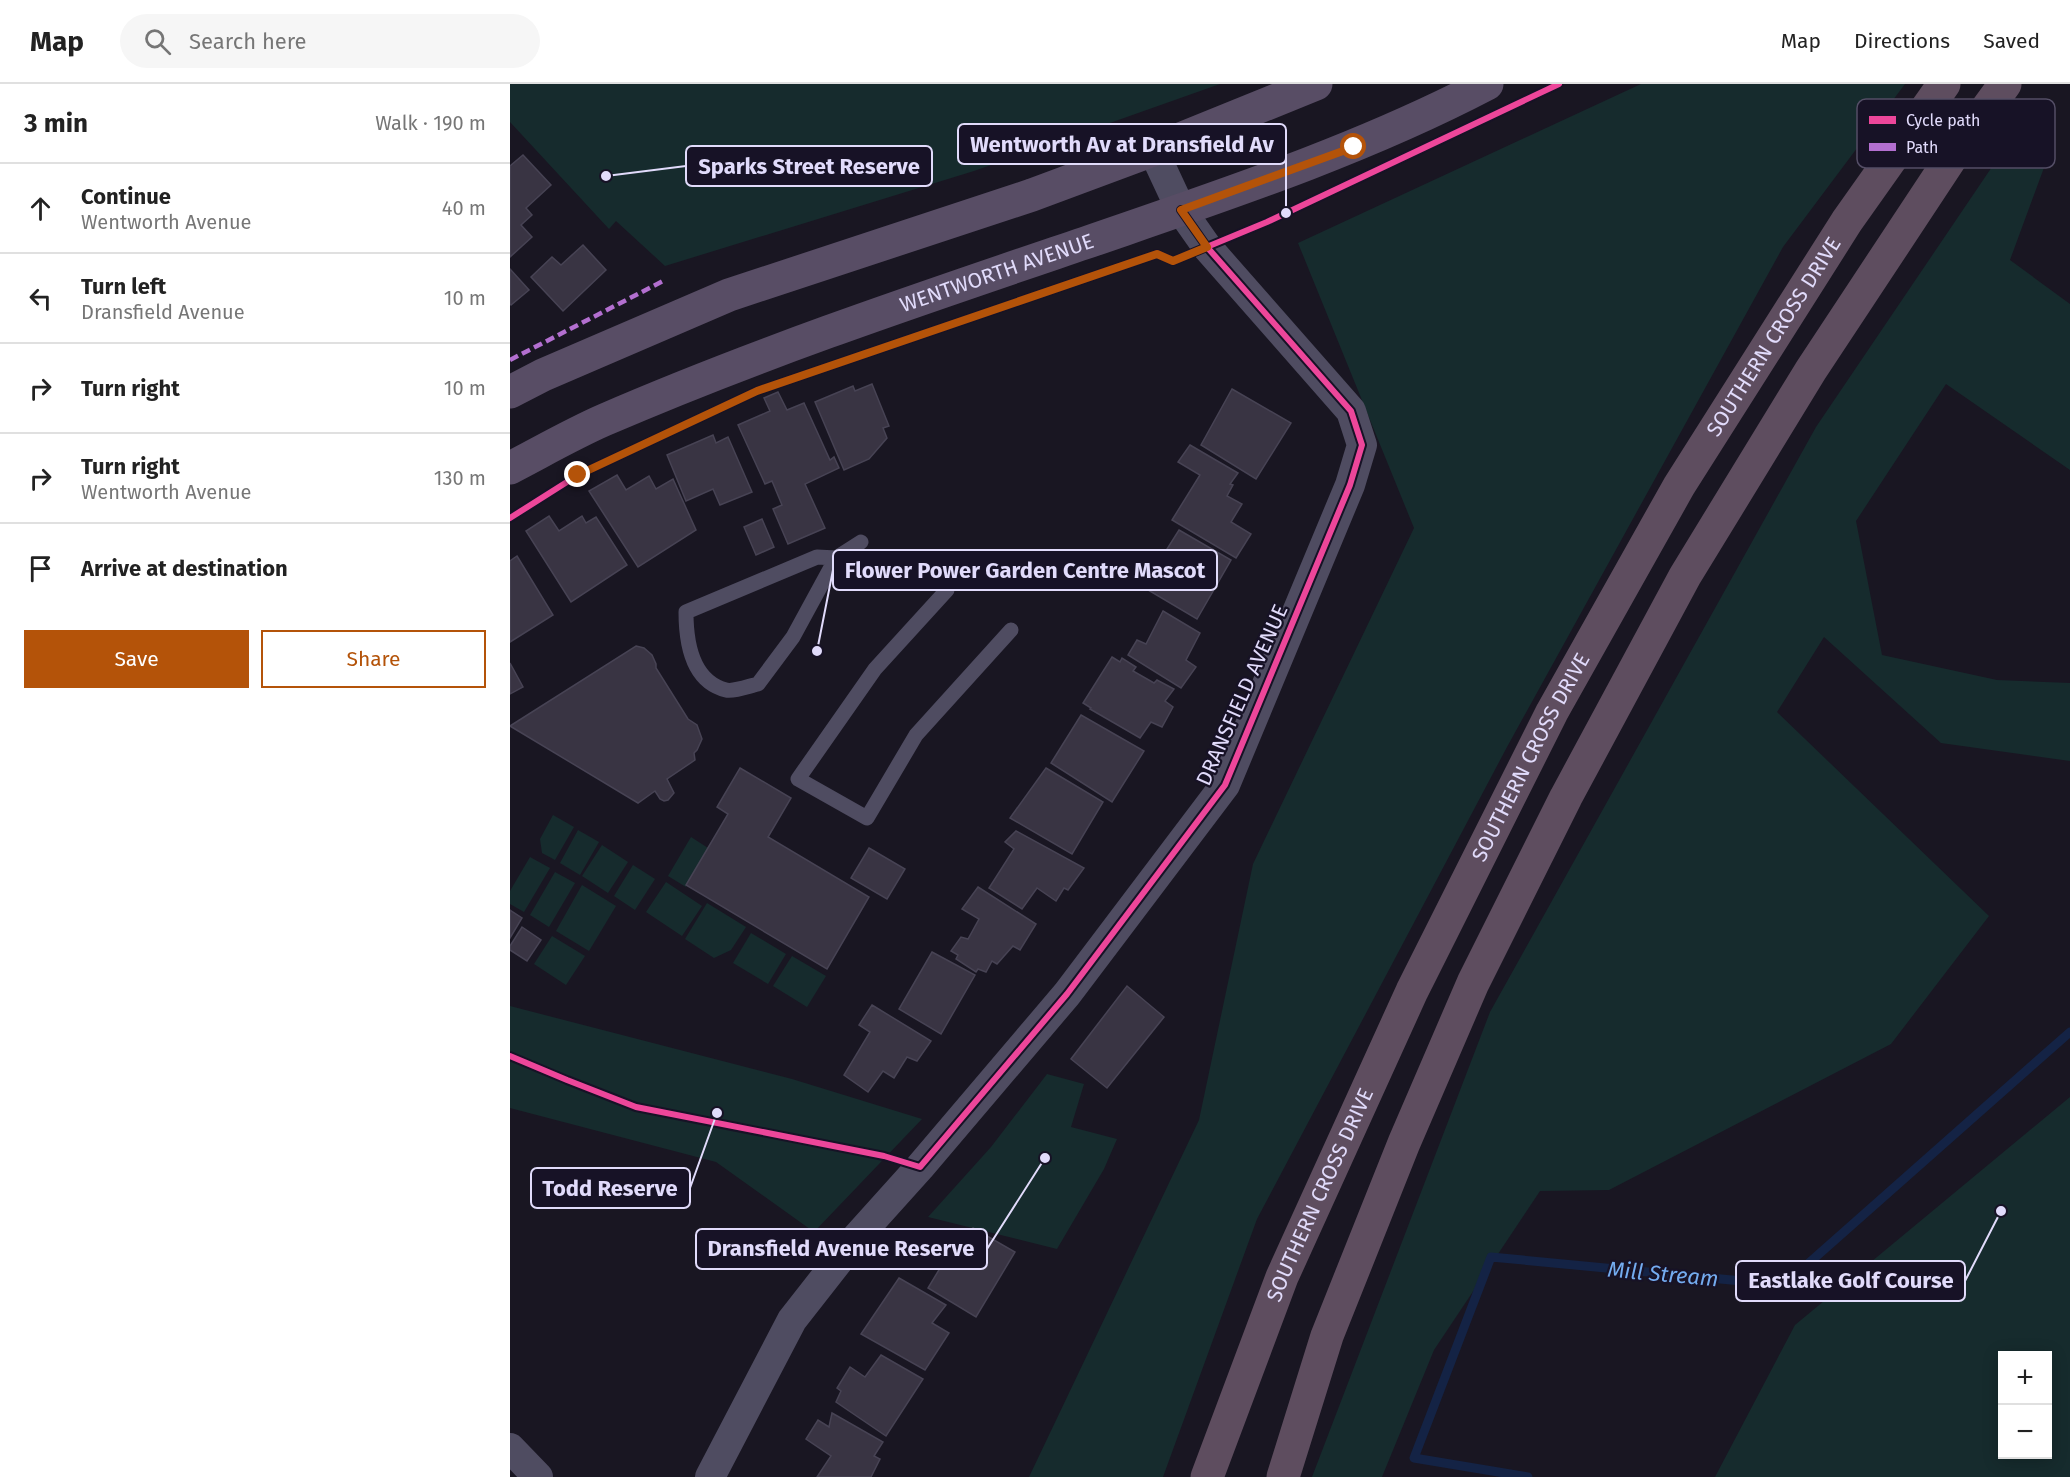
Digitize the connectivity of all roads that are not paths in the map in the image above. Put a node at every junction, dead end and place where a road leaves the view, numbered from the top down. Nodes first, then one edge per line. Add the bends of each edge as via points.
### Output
1 (1316, 84) edge
2 (1487, 84) edge
3 (1944, 84) edge
4 (2005, 84) edge
5 (1933, 99) edge
6 (1994, 99) edge
7 (1153, 150) junction
8 (1885, 168) edge
9 (1944, 168) edge
10 (1181, 210) junction
11 (510, 392) edge
12 (510, 468) edge
13 (861, 542) dead end
14 (836, 558) junction
15 (947, 590) dead end
16 (1011, 630) dead end
17 (510, 1448) edge
18 (538, 1477) edge
19 (710, 1477) edge
20 (1207, 1477) edge
21 (1283, 1477) edge

1 - 7 main road
2 - 10 main road, WENTWORTH AVENUE via 1354,147
3 - 5 highway, SOUTHERN CROSS DRIVE
4 - 6 highway
7 - 10 street, DRANSFIELD AVENUE
7 - 11 main road via 936,228 729,295
8 - 20 highway, SOUTHERN CROSS DRIVE via 1679,486 1552,712 1412,992 1282,1277
9 - 21 highway via 1811,370 1685,576 1566,796 1473,983 1404,1143 1327,1336
10 - 12 main road, WENTWORTH AVENUE via 777,350 602,421
10 - 19 street, DRANSFIELD AVENUE via 1214,255 1351,411 1362,445 1350,485 1225,785 1067,994 857,1237 792,1320
13 - 14 lane
14 - 14 lane via 793,637 758,684 727,691 697,668 689,652 686,612 817,557
15 - 16 lane via 874,669 798,779 867,818 916,735
17 - 18 street

